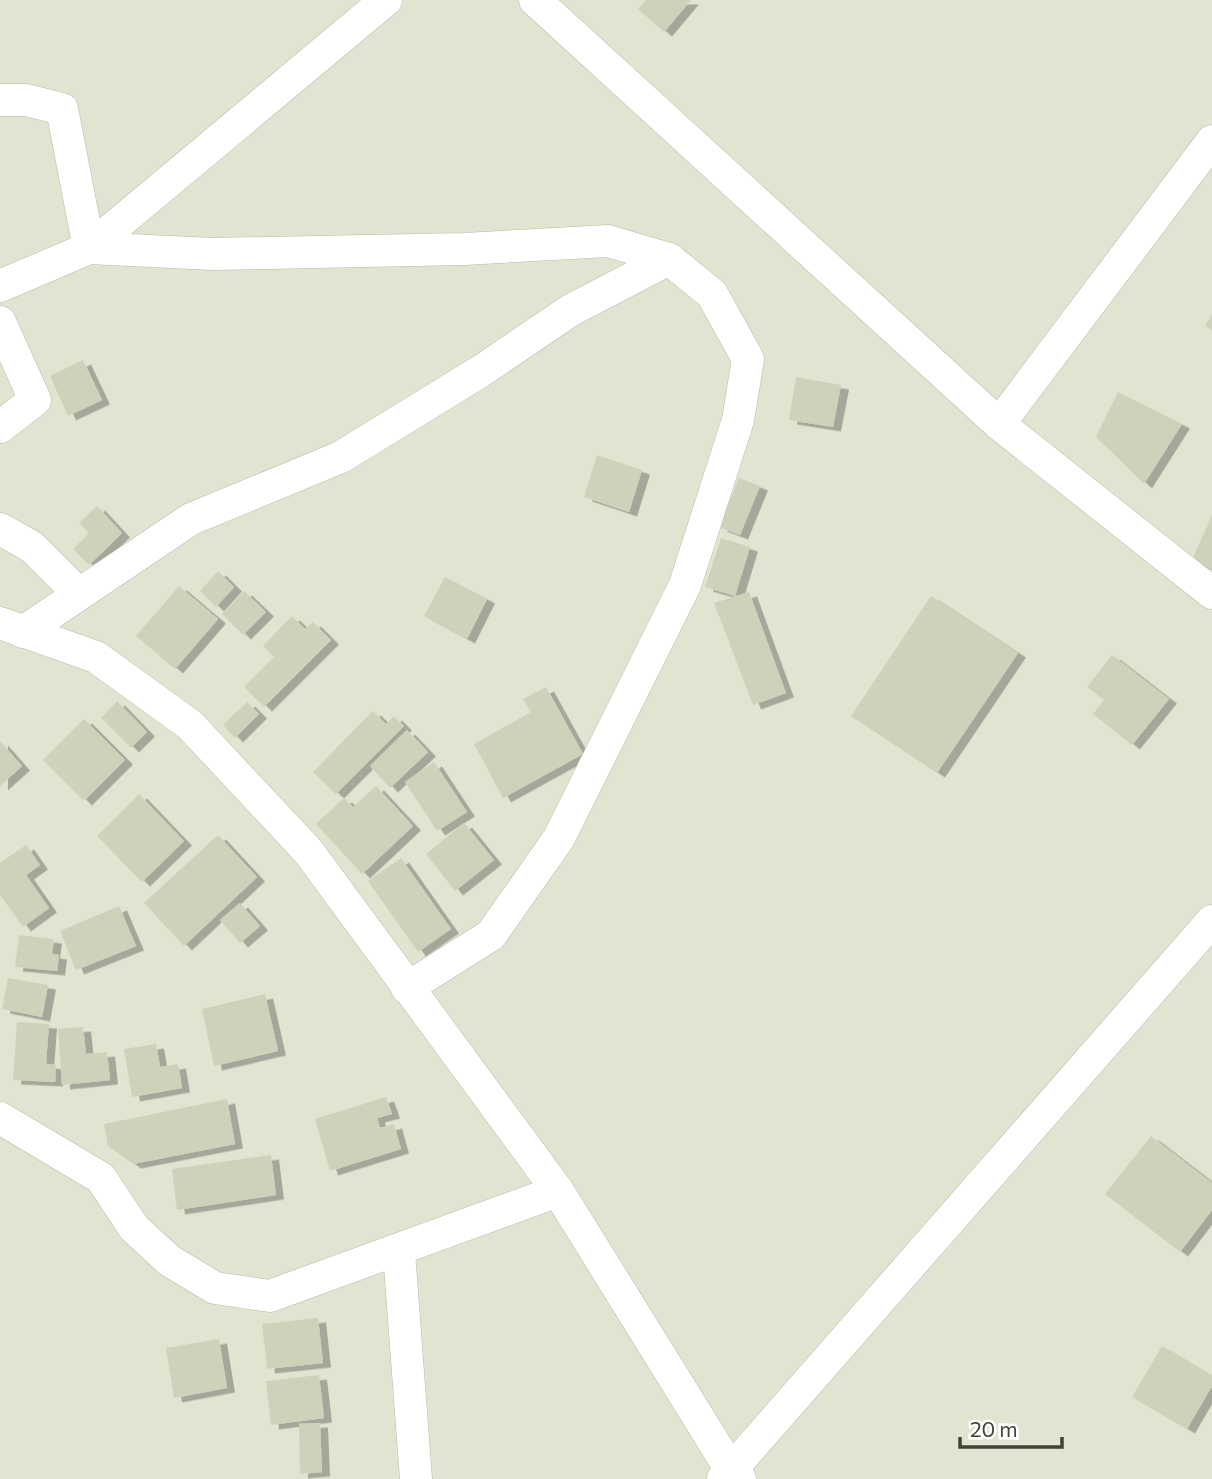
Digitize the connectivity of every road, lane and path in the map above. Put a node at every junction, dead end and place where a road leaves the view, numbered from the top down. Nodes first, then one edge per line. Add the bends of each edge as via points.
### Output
1 (386, 0) edge
2 (535, 0) edge
3 (0, 100) edge
4 (1212, 141) edge
5 (89, 248) junction
6 (668, 259) junction
7 (0, 286) edge
8 (0, 322) edge
9 (999, 424) junction
10 (0, 427) edge
11 (0, 529) edge
12 (1212, 593) edge
13 (79, 594) junction
14 (12, 627) edge
15 (1212, 920) edge
16 (407, 988) junction
17 (0, 1118) edge
18 (558, 1191) junction
19 (398, 1252) junction
20 (732, 1476) edge
21 (416, 1479) edge

1 - 5 street
2 - 9 street
3 - 5 street via 26,100 62,109
4 - 9 street
5 - 6 street via 212,254 608,241
5 - 7 street
6 - 13 street via 571,310 341,457 191,519
6 - 16 street via 712,294 748,359 738,420 685,585 559,838 491,935
8 - 10 street via 35,400
9 - 12 street
11 - 13 street via 32,547
13 - 14 street
14 - 16 street via 96,657 190,725 308,851
15 - 20 street
16 - 18 street
17 - 19 street via 102,1178 134,1228 170,1261 215,1288 270,1296
18 - 19 street
18 - 20 street
19 - 21 street

